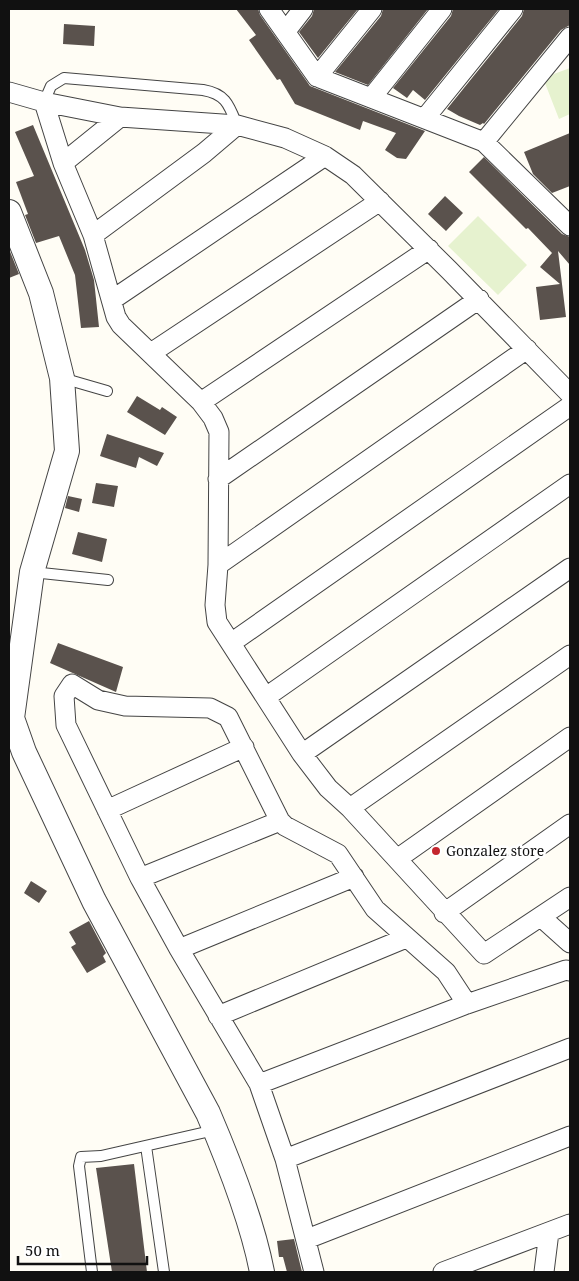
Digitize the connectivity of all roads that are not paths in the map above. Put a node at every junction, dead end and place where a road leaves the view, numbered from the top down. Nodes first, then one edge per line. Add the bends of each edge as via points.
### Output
1 (269, 9) edge
2 (303, 9) edge
3 (372, 9) edge
4 (442, 9) edge
5 (512, 9) edge
6 (286, 31) junction
7 (570, 37) edge
8 (317, 77) junction
9 (9, 92) edge
10 (372, 98) junction
11 (44, 102) junction
12 (120, 117) junction
13 (424, 118) junction
14 (237, 125) junction
15 (484, 142) junction
16 (325, 156) junction
17 (63, 163) junction
18 (380, 201) junction
19 (9, 212) edge
20 (570, 226) edge
21 (93, 235) junction
22 (429, 249) junction
23 (479, 299) junction
24 (112, 300) junction
25 (527, 349) junction
26 (151, 353) junction
27 (62, 378) junction
28 (107, 391) dead end
29 (570, 394) edge
30 (201, 402) junction
31 (570, 406) edge
32 (218, 479) junction
33 (570, 484) edge
34 (218, 565) junction
35 (570, 568) edge
36 (32, 572) junction
37 (108, 580) dead end
38 (231, 643) junction
39 (570, 654) edge
40 (266, 697) junction
41 (570, 737) edge
42 (244, 748) junction
43 (302, 754) junction
44 (350, 808) junction
45 (107, 810) junction
46 (280, 821) junction
47 (570, 824) edge
48 (397, 859) junction
49 (354, 877) junction
50 (140, 878) junction
51 (570, 898) edge
52 (444, 913) junction
53 (541, 917) junction
54 (406, 938) junction
55 (570, 943) edge
56 (179, 949) junction
57 (570, 971) edge
58 (467, 1004) junction
59 (218, 1016) junction
60 (570, 1048) edge
61 (259, 1084) junction
62 (215, 1130) junction
63 (570, 1136) edge
64 (146, 1146) junction
65 (285, 1159) junction
66 (570, 1224) edge
67 (548, 1232) junction
68 (307, 1239) junction
69 (461, 1269) edge
70 (92, 1272) edge
71 (164, 1272) edge
72 (262, 1272) edge
73 (314, 1272) edge
74 (443, 1272) edge
75 (544, 1272) edge

1 - 6 street
2 - 6 street
3 - 8 street
4 - 10 street
5 - 13 street
6 - 8 street
7 - 15 street
8 - 10 street
9 - 11 street
10 - 13 street
11 - 12 street
11 - 14 lane via 51,86 64,78 203,90 223,97
11 - 17 street
12 - 14 street
12 - 17 street
13 - 15 street
14 - 16 street via 285,138
14 - 21 street
15 - 20 street
16 - 18 street via 353,175
16 - 24 street
17 - 21 street
18 - 22 street
18 - 26 street
19 - 27 street via 41,293
21 - 24 street
22 - 23 street
22 - 30 street
23 - 25 street
23 - 32 street
24 - 26 street via 121,324
25 - 29 street
25 - 34 street
26 - 30 street
27 - 28 lane
27 - 36 street via 67,451
30 - 32 street via 219,432
31 - 38 street
32 - 34 street
33 - 40 street
34 - 38 street via 217,622
35 - 43 street
36 - 37 lane
36 - 62 street via 12,718 24,752 94,901
38 - 40 street
39 - 44 street
40 - 43 street
41 - 48 street
42 - 45 street
42 - 45 street via 228,717 210,708 125,706 98,700 72,684 64,696 66,725
42 - 46 street
43 - 44 street via 328,788
44 - 48 street
45 - 50 street
46 - 49 street via 338,854
46 - 50 street
47 - 52 street
48 - 52 street
49 - 54 street via 375,909
49 - 56 street
50 - 56 street
51 - 53 street
52 - 53 street via 484,954
53 - 55 street
54 - 58 street via 446,972
54 - 59 street
56 - 59 street
57 - 58 street
58 - 61 street
59 - 61 street
60 - 65 street
61 - 65 street
62 - 64 lane
62 - 72 street via 239,1193
63 - 68 street
64 - 70 lane via 82,1158 78,1166
64 - 71 lane
65 - 68 street
66 - 67 street
67 - 69 street
67 - 75 street
68 - 73 street
69 - 74 street

